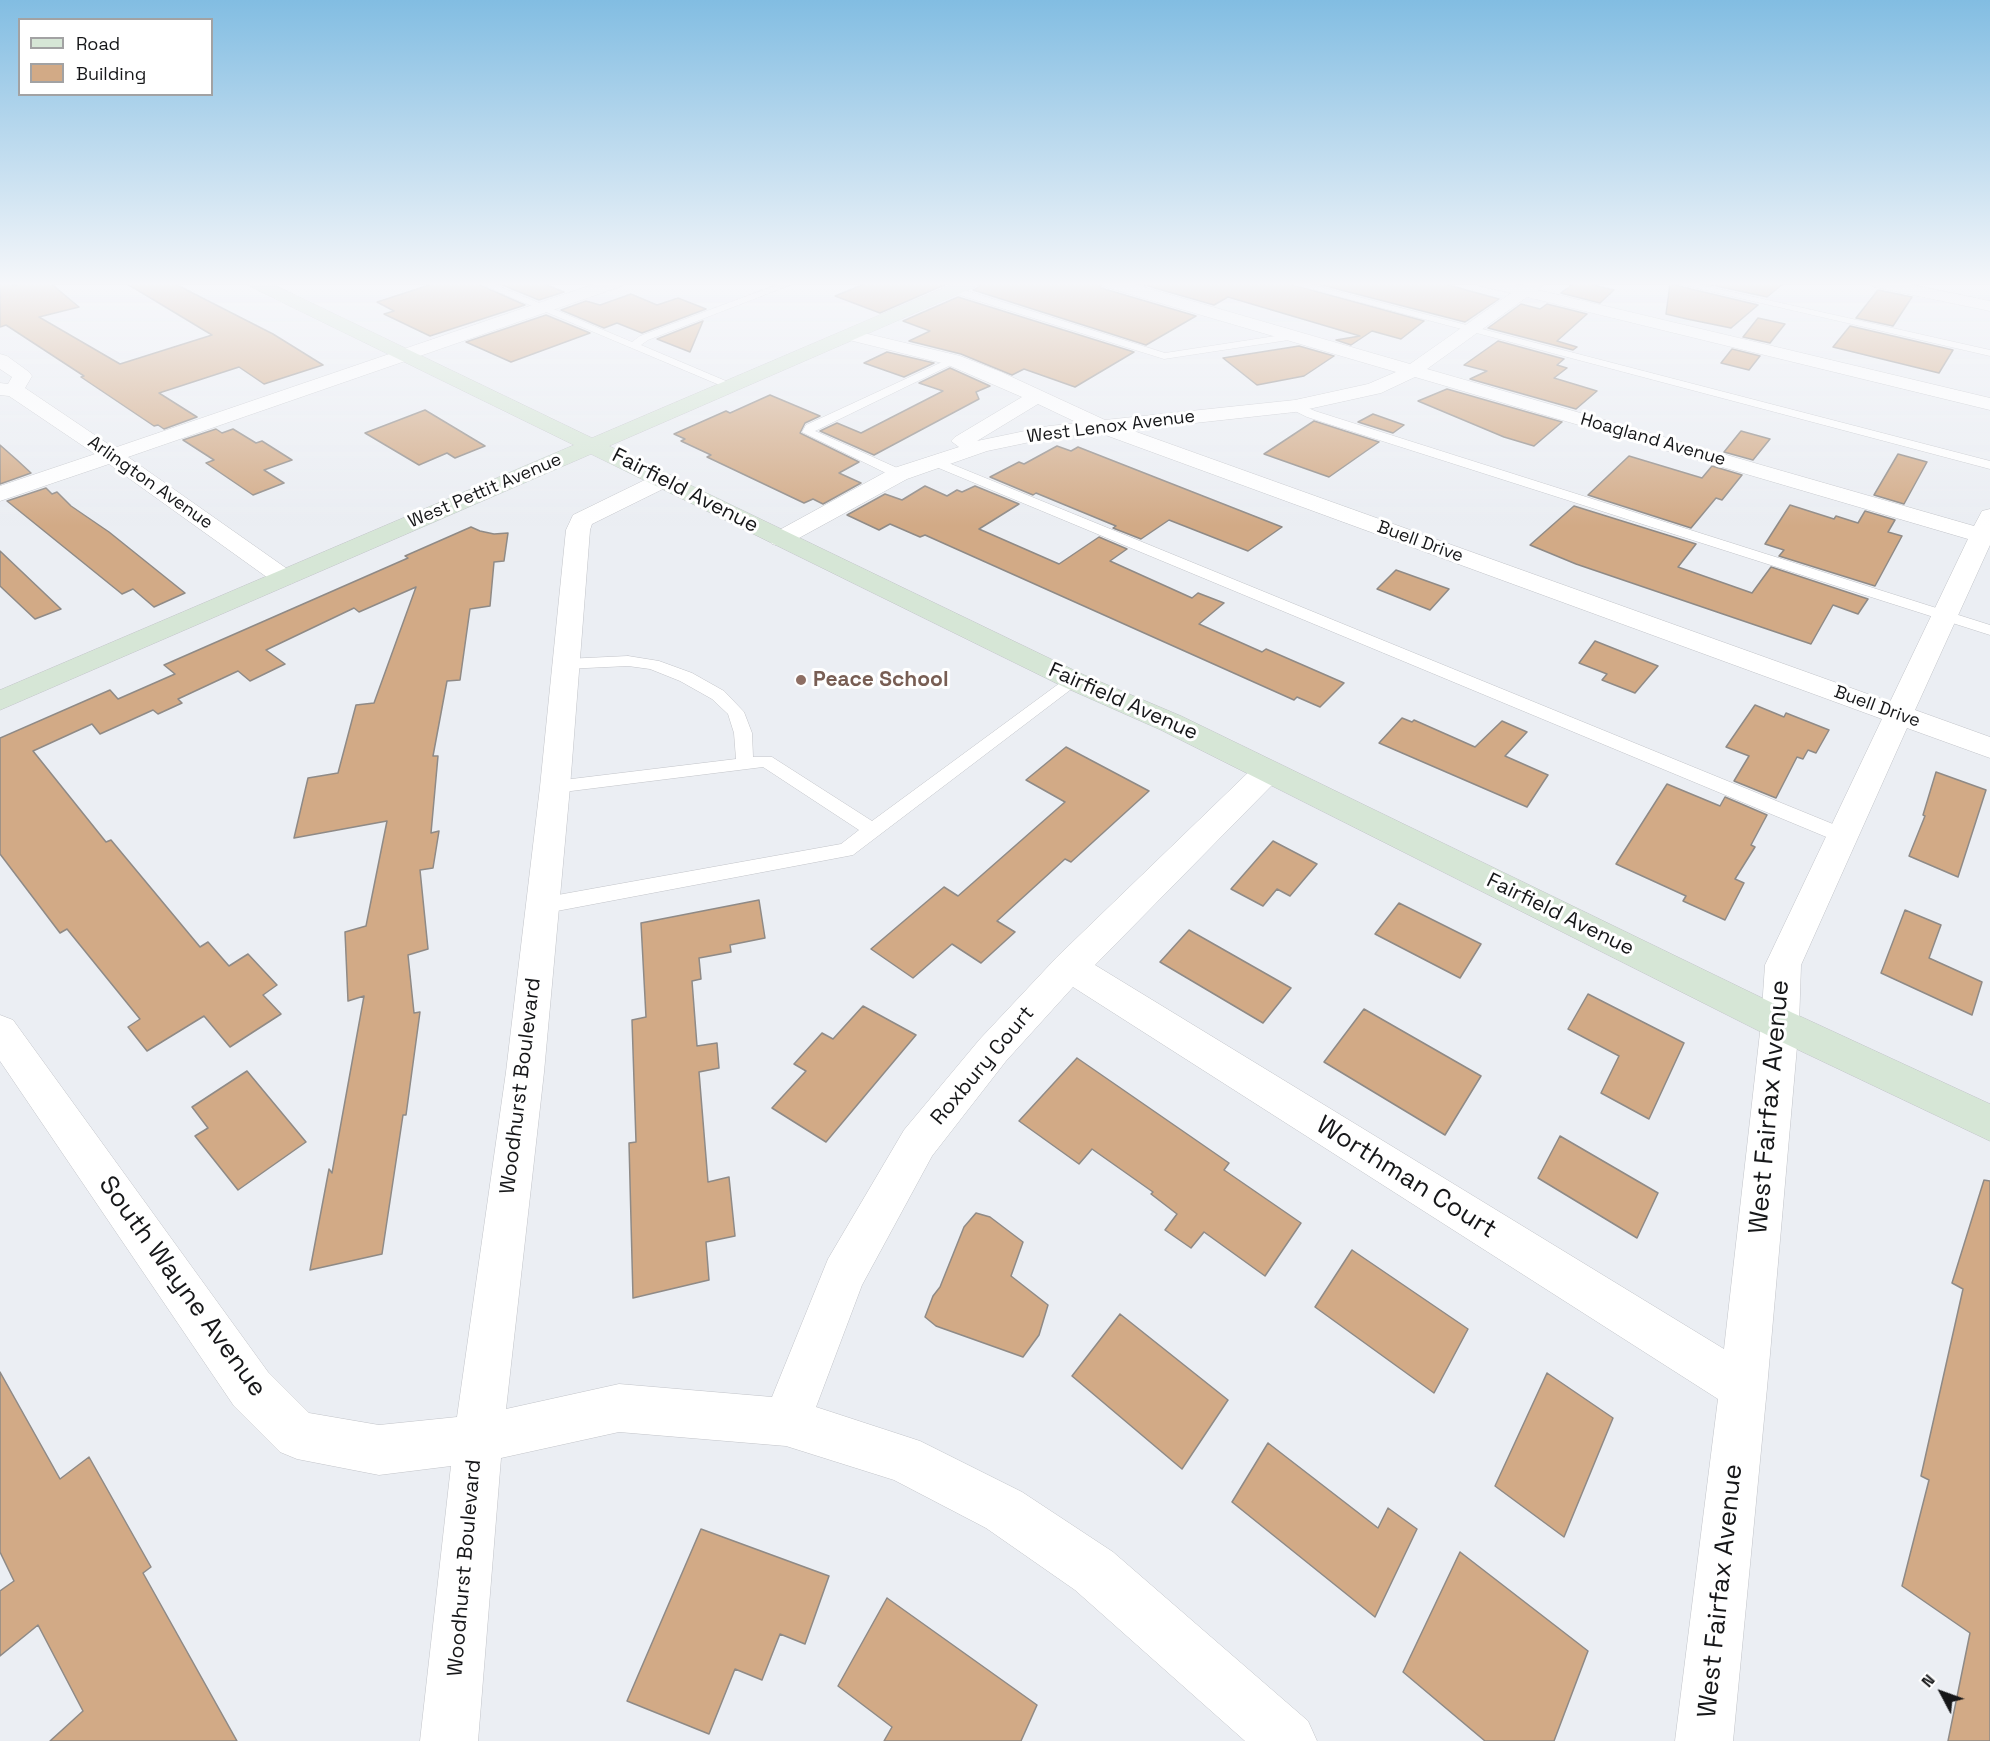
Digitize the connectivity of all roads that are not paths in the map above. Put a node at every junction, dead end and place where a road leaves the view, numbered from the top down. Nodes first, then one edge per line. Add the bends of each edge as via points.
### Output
1 (4, 363) edge
2 (378, 363) edge
3 (424, 363) edge
4 (670, 363) edge
5 (782, 363) edge
6 (946, 363) edge
7 (961, 363) edge
8 (1390, 363) edge
9 (1423, 363) edge
10 (1599, 363) edge
11 (1830, 363) edge
12 (1413, 370) junction
13 (729, 386) junction
14 (7, 390) edge
15 (1038, 396) junction
16 (1990, 404) edge
17 (1295, 406) junction
18 (1101, 426) junction
19 (592, 445) junction
20 (112, 456) junction
21 (934, 461) junction
22 (1990, 465) edge
23 (899, 474) junction
24 (663, 480) junction
25 (0, 494) edge
26 (1987, 530) edge
27 (780, 539) junction
28 (284, 578) junction
29 (1945, 616) junction
30 (1990, 630) edge
31 (565, 664) junction
32 (1074, 681) junction
33 (0, 700) edge
34 (1899, 716) junction
35 (1990, 748) edge
36 (745, 763) junction
37 (1268, 771) junction
38 (555, 787) junction
39 (872, 830) junction
40 (1843, 836) junction
41 (541, 906) junction
42 (1070, 967) junction
43 (1780, 1024) junction
44 (0, 1031) edge
45 (1990, 1123) edge
46 (1743, 1388) junction
47 (786, 1422) junction
48 (478, 1439) junction
49 (449, 1741) edge
50 (1288, 1741) edge
51 (1704, 1741) edge

1 - 14 street, Arlington Avenue via 22,376
2 - 20 street
3 - 19 main road, Fairfield Avenue
4 - 13 lane
5 - 13 main road, West Pettit Avenue
6 - 23 lane via 808,432
7 - 15 street, Buell Drive
8 - 12 street, Hoagland Avenue
9 - 12 street, West Lenox Avenue
10 - 22 lane
11 - 16 street
12 - 17 street, West Lenox Avenue via 1374,389
12 - 26 street, Hoagland Avenue
13 - 19 main road, West Pettit Avenue
14 - 20 street, Arlington Avenue
15 - 18 street, Buell Drive
15 - 21 street via 943,451
17 - 18 street, West Lenox Avenue
17 - 29 lane
18 - 21 street, West Lenox Avenue via 982,446
18 - 34 street, Buell Drive
19 - 24 main road, Fairfield Avenue
19 - 28 main road, West Pettit Avenue
20 - 25 street
20 - 28 street, Arlington Avenue
21 - 23 street, West Lenox Avenue
21 - 40 lane
23 - 27 street, West Lenox Avenue
24 - 27 main road, Fairfield Avenue
24 - 31 street, Woodhurst Boulevard via 581,520
26 - 29 street, West Fairfax Avenue
27 - 32 main road, Fairfield Avenue
28 - 33 main road, West Pettit Avenue
29 - 30 lane
29 - 34 street, West Fairfax Avenue
31 - 36 lane via 628,661 653,664 686,677 718,695 736,712 743,733
31 - 38 street, Woodhurst Boulevard
32 - 37 main road, Fairfield Avenue
32 - 39 lane
34 - 35 street, Buell Drive
34 - 40 street, West Fairfax Avenue
36 - 38 lane
36 - 39 lane via 766,760
37 - 42 street, Roxbury Court
37 - 43 main road, Fairfield Avenue
38 - 41 street, Woodhurst Boulevard
39 - 41 lane via 846,850
40 - 43 street, West Fairfax Avenue via 1783,965
41 - 48 street, Woodhurst Boulevard via 525,1072
42 - 46 street, Worthman Court
42 - 47 street, Roxbury Court via 993,1050 918,1143 844,1274
43 - 45 main road, Fairfield Avenue
43 - 46 street, West Fairfax Avenue
44 - 48 street, South Wayne Avenue via 251,1389 297,1435 379,1450
46 - 51 street, West Fairfax Avenue
47 - 48 street, South Wayne Avenue via 619,1408
47 - 50 street, South Wayne Avenue via 903,1458 1004,1510 1094,1571
48 - 49 street, Woodhurst Boulevard

